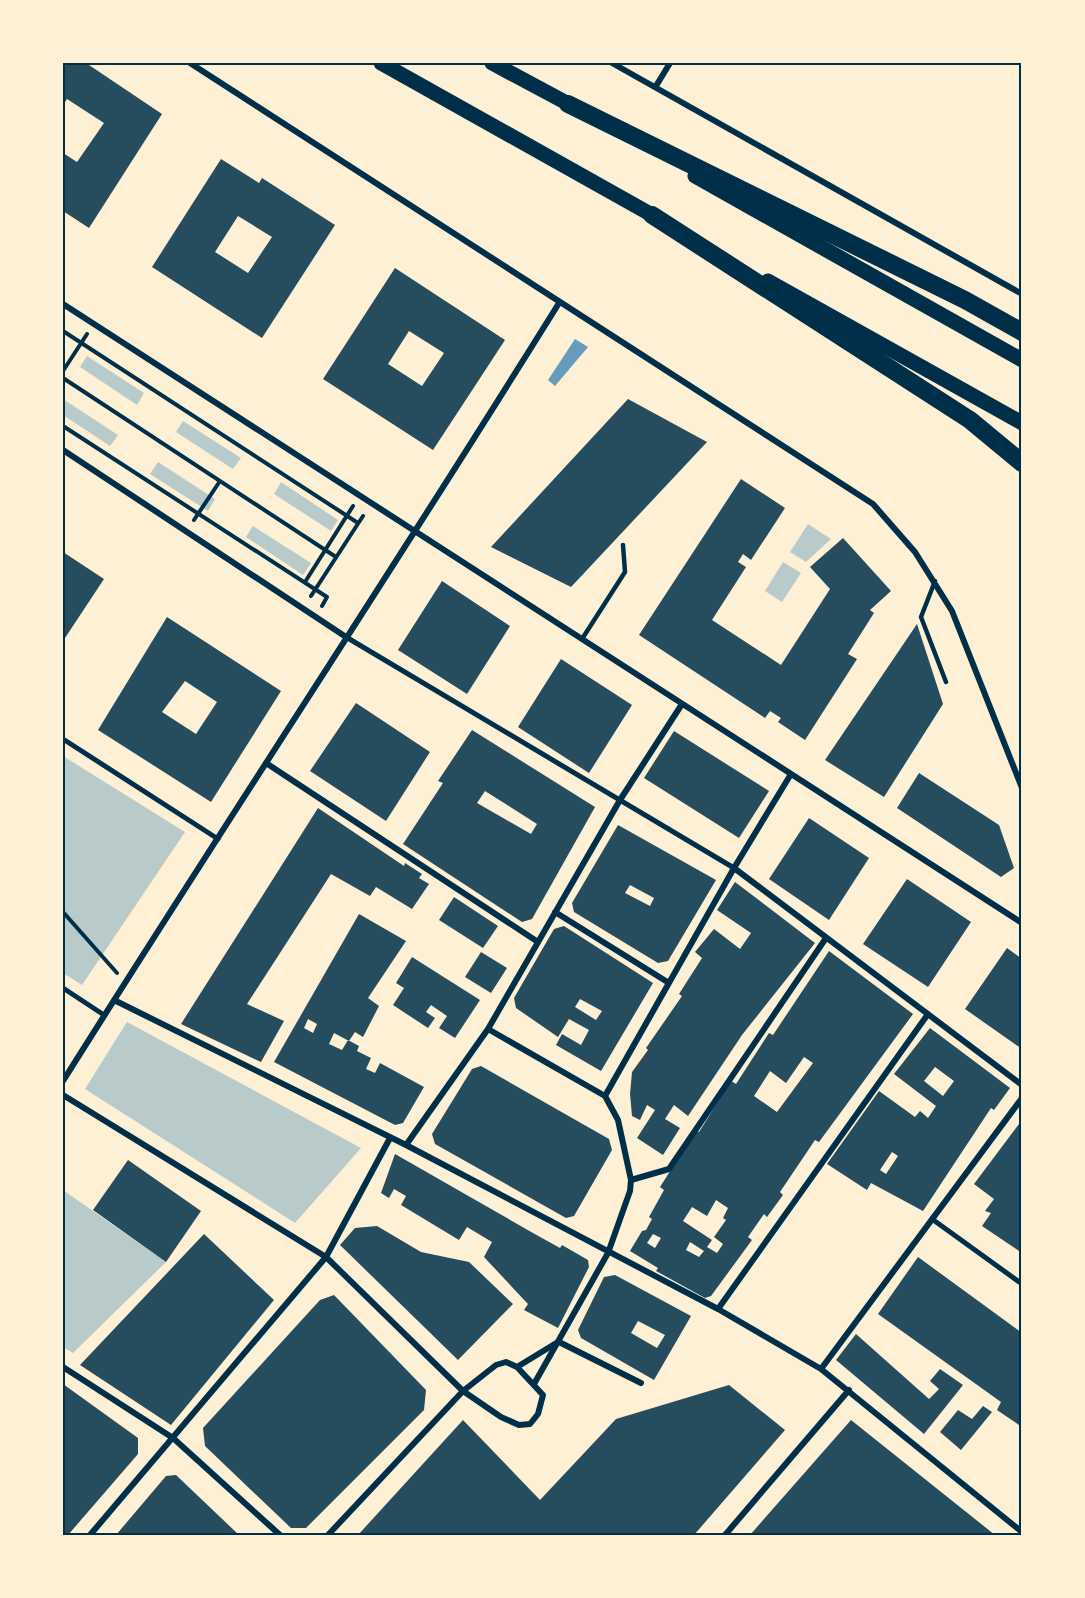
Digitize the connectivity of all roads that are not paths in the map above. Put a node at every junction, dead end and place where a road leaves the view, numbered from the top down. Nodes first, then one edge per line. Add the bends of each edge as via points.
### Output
1 (190, 63) edge
2 (381, 63) edge
3 (492, 63) edge
4 (612, 63) edge
5 (670, 63) edge
6 (656, 86) junction
7 (568, 104) junction
8 (652, 215) junction
9 (1022, 294) edge
10 (559, 303) junction
11 (63, 304) edge
12 (1022, 332) edge
13 (1022, 360) edge
14 (1022, 423) edge
15 (63, 450) edge
16 (1022, 463) edge
17 (417, 532) junction
18 (624, 544) dead end
19 (935, 581) junction
20 (346, 637) junction
21 (582, 639) junction
22 (946, 682) dead end
23 (682, 704) junction
24 (63, 739) edge
25 (266, 763) junction
26 (791, 774) junction
27 (1022, 788) edge
28 (620, 800) junction
29 (218, 839) junction
30 (734, 868) junction
31 (555, 912) junction
32 (1022, 922) edge
33 (826, 938) junction
34 (538, 942) junction
35 (669, 983) junction
36 (63, 988) edge
37 (114, 1000) junction
38 (927, 1014) junction
39 (104, 1015) junction
40 (488, 1029) junction
41 (63, 1081) edge
42 (1022, 1085) edge
43 (63, 1095) edge
44 (605, 1096) junction
45 (1022, 1098) edge
46 (390, 1138) junction
47 (406, 1145) junction
48 (631, 1180) junction
49 (932, 1219) junction
50 (608, 1253) junction
51 (326, 1257) junction
52 (1022, 1284) edge
53 (718, 1309) junction
54 (559, 1342) junction
55 (63, 1367) edge
56 (517, 1367) junction
57 (820, 1369) junction
58 (641, 1383) dead end
59 (534, 1384) junction
60 (849, 1390) junction
61 (463, 1391) junction
62 (173, 1438) junction
63 (1022, 1532) edge
64 (90, 1535) edge
65 (280, 1535) edge
66 (328, 1535) edge
67 (725, 1535) edge

1 - 10 street
2 - 8 main road
3 - 7 main road
4 - 6 street
5 - 6 street
6 - 9 street
7 - 12 highway
7 - 13 main road
8 - 14 main road
8 - 16 highway via 970,420
10 - 17 street
10 - 19 street via 873,504
11 - 17 street
15 - 20 street
17 - 20 street
17 - 21 street
18 - 21 lane via 625,572
19 - 22 lane via 921,617
19 - 27 street via 952,611
20 - 25 street
20 - 28 street
21 - 23 street
23 - 26 street
23 - 28 street
24 - 29 street
25 - 29 street
25 - 34 street
26 - 30 street
26 - 32 street
28 - 30 street
28 - 31 street
29 - 37 street
30 - 33 street
30 - 35 street
31 - 34 street
31 - 35 street
33 - 38 street
33 - 48 street via 669,1169
34 - 40 street
35 - 44 street
36 - 39 street
37 - 39 street
37 - 46 street
38 - 42 street
38 - 53 street
39 - 41 street
40 - 44 street
40 - 47 street
43 - 51 street
44 - 48 street via 618,1120
45 - 49 street
46 - 47 street
46 - 51 street
47 - 50 street
48 - 50 street
49 - 52 street
49 - 57 street
50 - 53 street
50 - 54 street
51 - 61 street
51 - 62 street
53 - 57 street
54 - 56 street
54 - 58 street
54 - 59 street
55 - 62 street
56 - 59 street
56 - 61 street via 506,1362 496,1365
57 - 60 street
59 - 61 street via 543,1395 543,1403 530,1424 519,1425 501,1417
60 - 63 street
60 - 67 street
61 - 66 street
62 - 64 street
62 - 65 street

